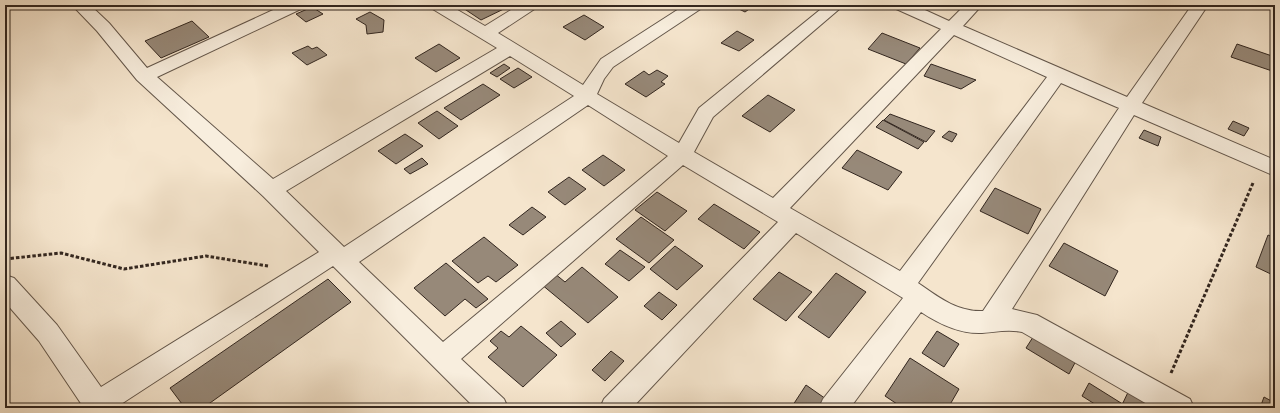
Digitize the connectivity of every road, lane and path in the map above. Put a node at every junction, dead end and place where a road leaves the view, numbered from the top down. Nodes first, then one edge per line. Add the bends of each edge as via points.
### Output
1 (80, 5) edge
2 (297, 5) edge
3 (437, 5) edge
4 (530, 5) edge
5 (696, 5) edge
6 (836, 5) edge
7 (900, 5) edge
8 (974, 5) edge
9 (1200, 5) edge
10 (952, 27) junction
11 (486, 34) junction
12 (510, 48) junction
13 (1058, 75) junction
14 (144, 76) junction
15 (586, 97) junction
16 (1131, 105) junction
17 (682, 155) junction
18 (1269, 165) edge
19 (271, 190) junction
20 (785, 214) junction
21 (339, 256) junction
22 (5, 259) edge
23 (306, 271) junction
24 (5, 285) edge
25 (911, 291) junction
26 (990, 322) junction
27 (442, 359) junction
28 (1161, 397) junction
29 (95, 407) edge
30 (494, 408) edge
31 (614, 408) edge
32 (833, 408) edge
33 (1180, 408) edge

1 - 14 street via 103,27
2 - 14 street
3 - 11 street
4 - 11 street
5 - 15 street via 607,63 596,77
6 - 17 street via 706,112
7 - 10 street
8 - 10 street
9 - 16 street
10 - 13 street
10 - 20 street
11 - 12 street
12 - 15 street
12 - 19 street
13 - 16 street
13 - 25 street
14 - 19 street
15 - 17 street
15 - 21 street
16 - 18 street
16 - 26 street
17 - 20 street
17 - 27 street
18 - 28 path
19 - 21 street
20 - 25 street
20 - 31 street
21 - 23 street
21 - 27 street
22 - 23 path via 61,253 124,269 206,256
23 - 29 street
24 - 29 street via 48,333
25 - 26 street via 953,318
25 - 32 street
26 - 28 street via 1003,318 1012,319 1039,328
27 - 30 street
28 - 33 street

